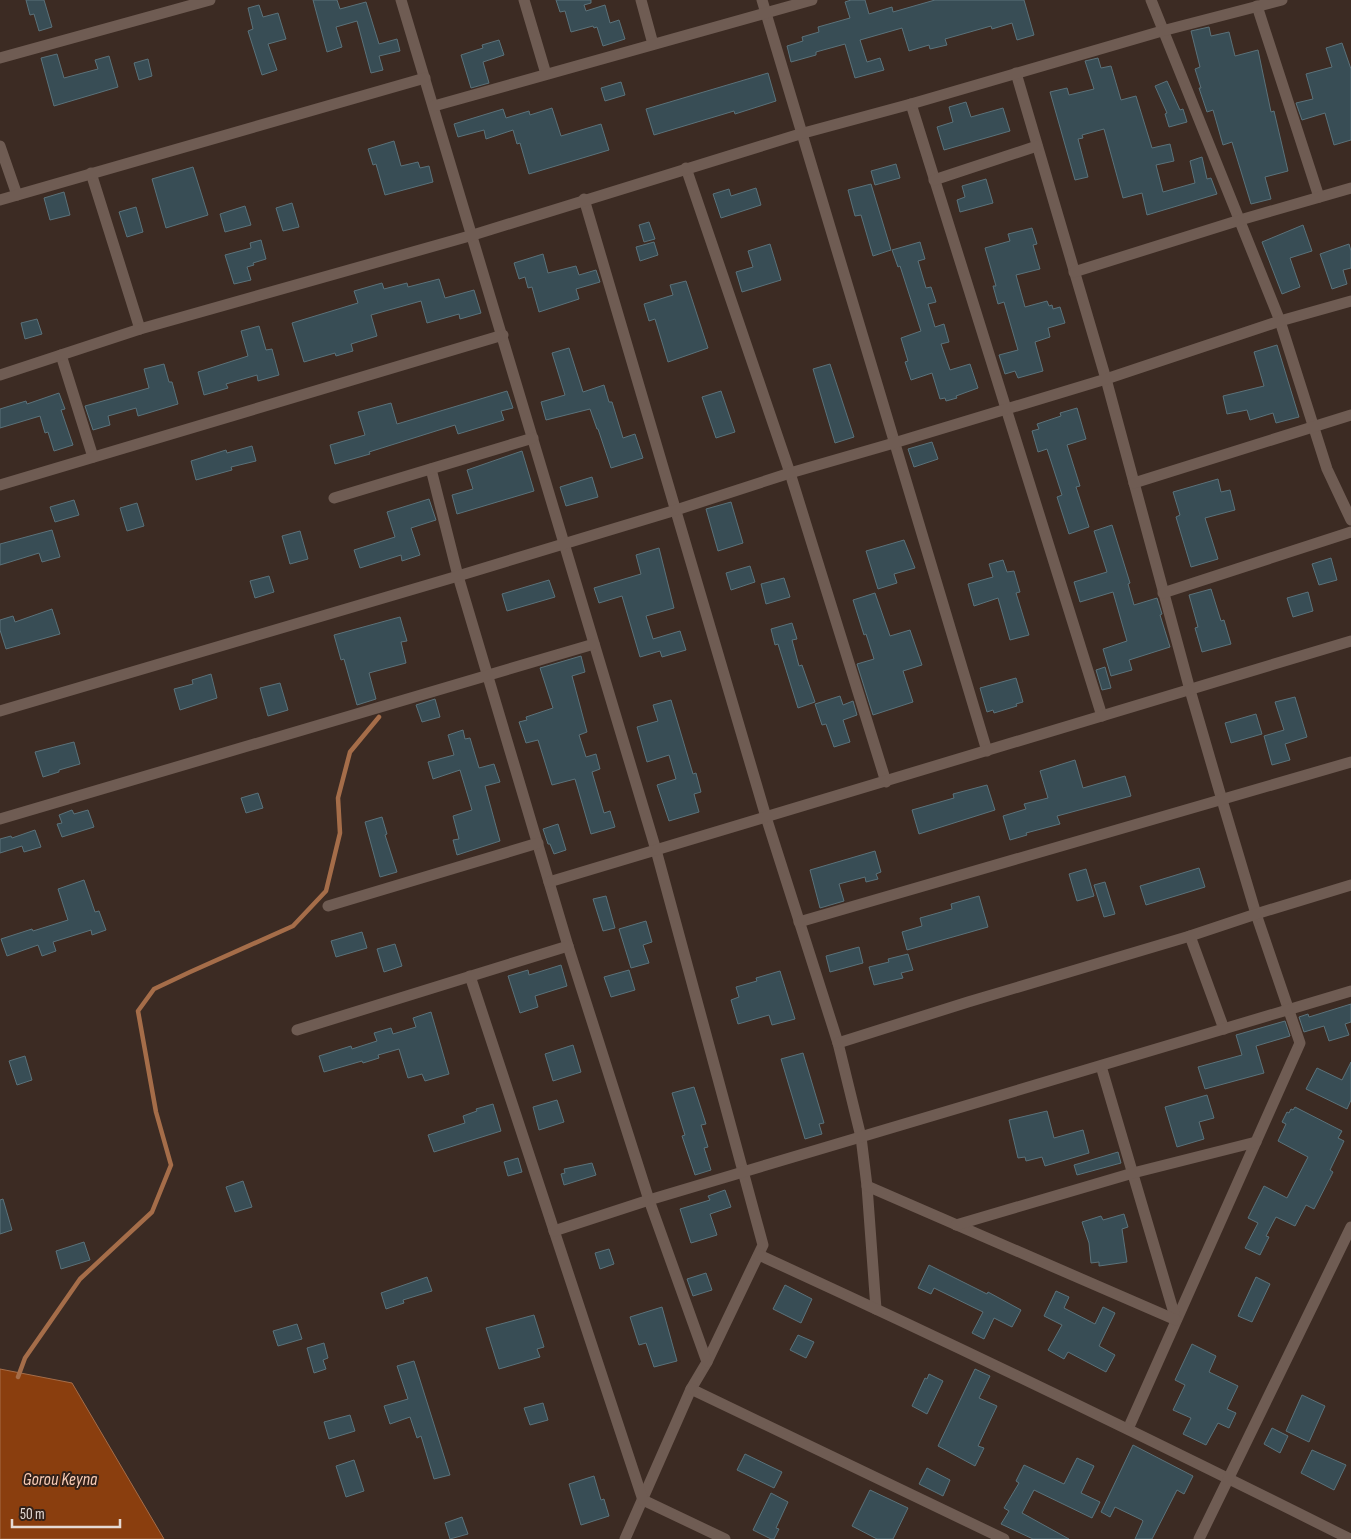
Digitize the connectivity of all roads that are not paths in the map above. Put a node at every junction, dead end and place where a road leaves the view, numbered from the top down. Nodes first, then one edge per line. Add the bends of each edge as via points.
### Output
1 (210, 0) edge
2 (401, 0) edge
3 (524, 0) edge
4 (641, 0) edge
5 (762, 0) edge
6 (812, 0) edge
7 (1151, 0) edge
8 (1282, 0) edge
9 (1257, 6) junction
10 (765, 13) junction
11 (1162, 31) junction
12 (653, 44) junction
13 (0, 58) edge
14 (546, 74) junction
15 (1016, 74) junction
16 (425, 78) junction
17 (911, 104) junction
18 (434, 106) junction
19 (800, 134) junction
20 (0, 146) edge
21 (1037, 146) junction
22 (686, 168) junction
23 (91, 173) junction
24 (934, 180) junction
25 (1351, 188) edge
26 (17, 194) junction
27 (1319, 197) junction
28 (0, 200) edge
29 (584, 200) junction
30 (1240, 220) junction
31 (473, 235) junction
32 (1074, 272) junction
33 (1351, 301) edge
34 (1280, 321) junction
35 (140, 330) junction
36 (503, 335) junction
37 (60, 356) junction
38 (0, 375) edge
39 (1106, 379) junction
40 (1006, 409) junction
41 (1351, 415) edge
42 (1313, 427) junction
43 (533, 438) junction
44 (894, 444) junction
45 (93, 457) junction
46 (431, 469) junction
47 (790, 473) junction
48 (1134, 483) junction
49 (0, 485) edge
50 (334, 498) dead end
51 (676, 510) junction
52 (1351, 520) edge
53 (1351, 532) edge
54 (563, 544) junction
55 (458, 576) junction
56 (1163, 593) junction
57 (1351, 641) edge
58 (594, 644) junction
59 (488, 675) junction
60 (1190, 690) junction
61 (0, 711) edge
62 (1102, 716) junction
63 (987, 751) junction
64 (1351, 762) edge
65 (886, 782) junction
66 (1222, 800) junction
67 (766, 817) junction
68 (0, 819) edge
69 (538, 843) junction
70 (656, 850) junction
71 (549, 882) junction
72 (1351, 885) edge
73 (328, 906) dead end
74 (1256, 914) junction
75 (800, 922) junction
76 (1190, 936) junction
77 (568, 946) junction
78 (470, 976) junction
79 (1351, 991) edge
80 (1288, 1010) junction
81 (1224, 1029) junction
82 (297, 1030) dead end
83 (838, 1043) junction
84 (1101, 1066) junction
85 (861, 1137) junction
86 (1256, 1142) junction
87 (744, 1173) junction
88 (1133, 1173) junction
89 (867, 1186) junction
90 (649, 1200) junction
91 (956, 1225) junction
92 (554, 1231) junction
93 (1350, 1233) edge
94 (1351, 1251) edge
95 (759, 1255) junction
96 (876, 1309) junction
97 (1176, 1320) junction
98 (707, 1362) junction
99 (692, 1390) junction
100 (1128, 1429) junction
101 (1229, 1478) junction
102 (643, 1500) junction
103 (625, 1539) edge
104 (725, 1539) edge
105 (1004, 1539) edge
106 (1198, 1539) edge
107 (1350, 1539) edge

1 - 13 street
2 - 16 street
3 - 14 street
4 - 12 street
5 - 10 street
6 - 10 street
7 - 11 street
8 - 9 street
9 - 11 street
9 - 27 street
10 - 12 street
10 - 19 street
11 - 15 street
11 - 30 street
12 - 14 street
14 - 18 street
15 - 17 street
15 - 21 street
16 - 18 street
16 - 23 street
17 - 19 street
17 - 24 street
18 - 31 street
19 - 22 street
19 - 44 street
20 - 26 street
21 - 24 street
21 - 32 street
22 - 29 street
22 - 47 street
23 - 26 street
23 - 35 street
24 - 40 street
25 - 27 street
26 - 28 street
27 - 30 street
29 - 31 street
29 - 51 street
30 - 32 street
30 - 34 street
31 - 35 street
31 - 36 street
32 - 39 street
33 - 34 street
34 - 39 street
34 - 42 street
35 - 37 street
36 - 43 street
36 - 45 street
37 - 38 street
37 - 45 street
39 - 40 street
39 - 48 street
40 - 44 street
40 - 62 street
41 - 42 street
42 - 48 street
42 - 52 street via 1327,469
43 - 46 street
43 - 54 street
44 - 47 street
44 - 63 street
45 - 49 street
46 - 50 street
46 - 55 street
47 - 51 street
47 - 65 street
48 - 56 street
51 - 54 street
51 - 67 street
53 - 56 street
54 - 55 street
54 - 58 street
55 - 59 street
55 - 61 street
56 - 60 street
57 - 60 street
58 - 59 street
58 - 70 street
59 - 68 street
59 - 69 street
60 - 62 street
60 - 66 street
62 - 63 street
63 - 65 street
64 - 66 street
65 - 67 street
66 - 74 street
66 - 75 street
67 - 70 street
67 - 75 street
69 - 71 street
69 - 73 street
70 - 71 street
70 - 87 street
71 - 77 street
72 - 74 street
74 - 76 street
74 - 80 street
75 - 83 street
76 - 81 street
76 - 83 street
77 - 78 street
77 - 90 street
78 - 82 street
78 - 92 street
79 - 80 street
80 - 81 street
80 - 86 street via 1300,1043
81 - 84 street
83 - 85 street
84 - 85 street
84 - 88 street
85 - 87 street
85 - 89 street
86 - 88 street
86 - 97 street
87 - 90 street
87 - 95 street via 763,1245
88 - 91 street
88 - 97 street
89 - 91 street
89 - 96 street
90 - 92 street
90 - 98 street
91 - 97 street
92 - 102 street
93 - 94 street
93 - 101 street
95 - 96 street
95 - 98 street
96 - 100 street
97 - 100 street
98 - 99 street
99 - 102 street
99 - 105 street
100 - 101 street
101 - 106 street
101 - 107 street
102 - 103 street
102 - 104 street

